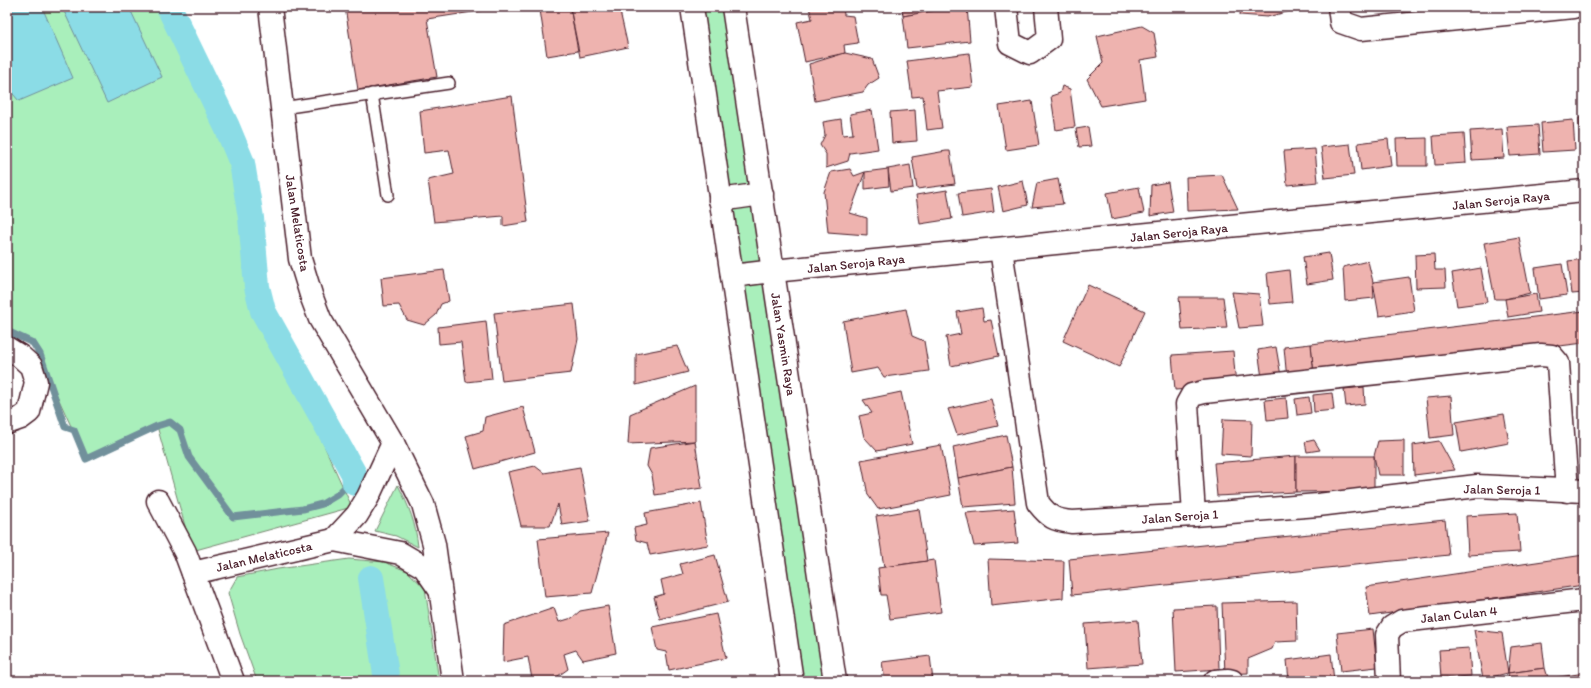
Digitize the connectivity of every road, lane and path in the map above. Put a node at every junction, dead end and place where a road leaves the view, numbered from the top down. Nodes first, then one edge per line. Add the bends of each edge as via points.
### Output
1 (270, 7) edge
2 (692, 7) edge
3 (734, 7) edge
4 (1006, 7) edge
5 (1046, 7) edge
6 (1339, 7) edge
7 (1573, 7) edge
8 (449, 83) dead end
9 (372, 94) junction
10 (282, 108) junction
11 (1584, 192) edge
12 (762, 194) junction
13 (388, 195) dead end
14 (720, 200) junction
15 (1001, 249) junction
16 (773, 271) junction
17 (732, 276) junction
18 (7, 348) edge
19 (7, 423) edge
20 (393, 443) junction
21 (1575, 491) edge
22 (158, 501) dead end
23 (1194, 515) junction
24 (334, 540) junction
25 (194, 573) junction
26 (440, 591) junction
27 (1584, 600) edge
28 (233, 681) edge
29 (453, 681) edge
30 (792, 681) edge
31 (835, 681) edge
32 (1215, 681) edge
33 (1232, 681) edge
34 (1388, 681) edge

1 - 10 street, Jalan Melaticosta
2 - 14 street
3 - 12 street, Jalan Yasmin Raya
4 - 5 street via 1010,43 1030,53 1049,39
6 - 7 street via 1341,22 1361,29
8 - 9 lane
9 - 10 lane
9 - 13 lane
10 - 20 street, Jalan Melaticosta via 300,259 312,298 320,319
11 - 15 street, Jalan Seroja Raya
12 - 14 street
12 - 16 street, Jalan Yasmin Raya
14 - 17 street
15 - 16 street, Jalan Seroja Raya
15 - 23 street, Jalan Seroja 1 via 1038,503 1047,515 1056,521
16 - 17 street, Jalan Seroja Raya
16 - 31 street, Jalan Yasmin Raya
17 - 30 street
18 - 19 street via 31,366 36,382 29,412 22,418
20 - 24 street via 368,497 357,515
20 - 26 street, Jalan Melaticosta via 423,504 434,544
21 - 23 street, Jalan Seroja 1 via 1477,486 1318,505
21 - 23 street via 1558,363 1552,356 1541,355 1192,395 1187,404
22 - 25 street
24 - 25 street, Jalan Melaticosta
24 - 26 street, Jalan Melaticosta via 400,553 424,567
25 - 28 street
26 - 29 street, Jalan Melaticosta
27 - 34 street, Jalan Culan 4 via 1402,621 1392,627 1387,635
32 - 33 street

